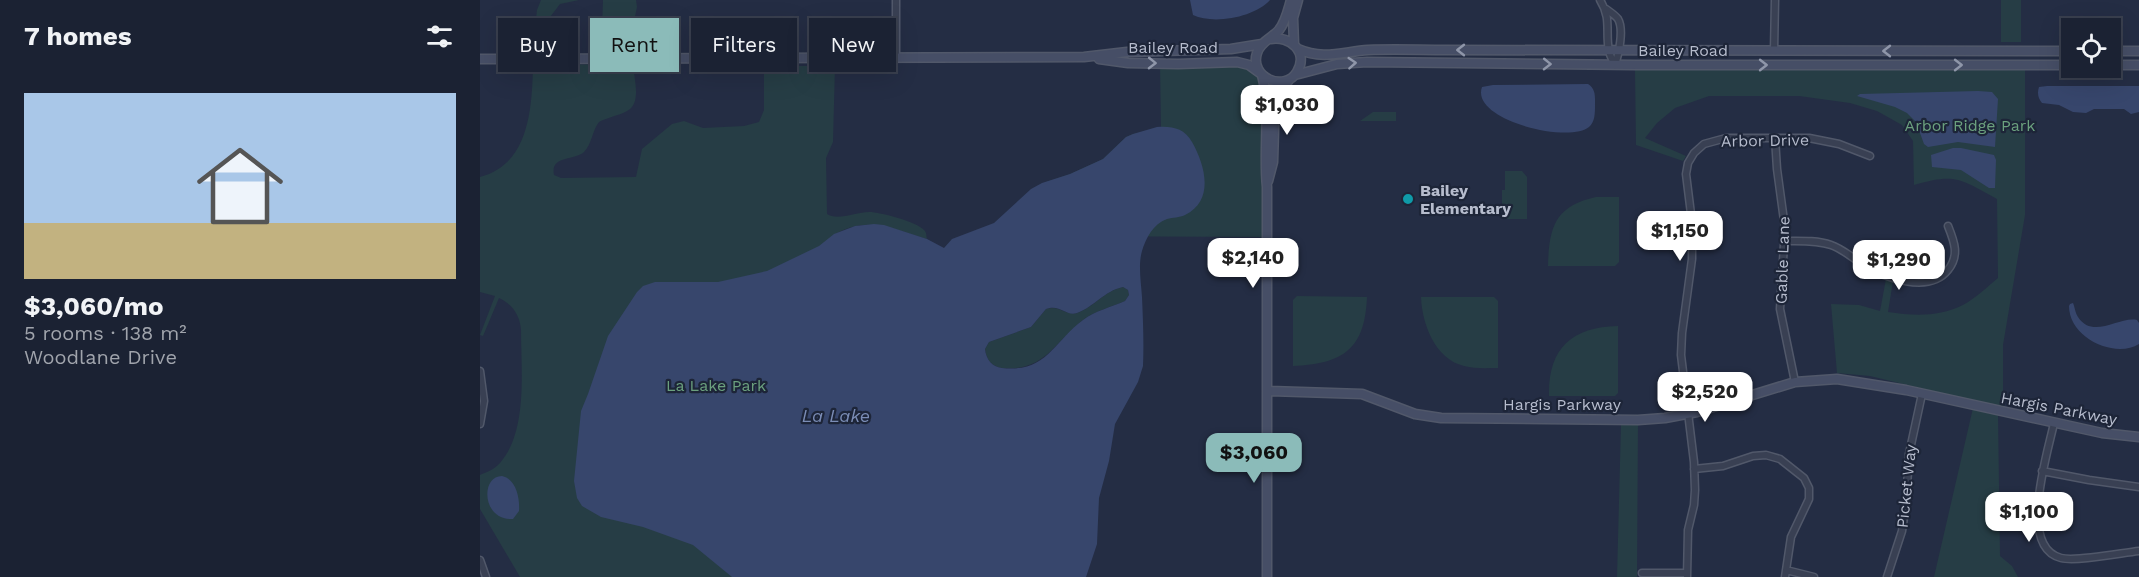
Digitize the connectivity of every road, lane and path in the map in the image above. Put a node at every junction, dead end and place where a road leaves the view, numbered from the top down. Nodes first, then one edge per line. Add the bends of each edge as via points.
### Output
1 (896, 0) edge
2 (1291, 0) edge
3 (1298, 0) edge
4 (1600, 0) edge
5 (1775, 0) edge
6 (1606, 9) junction
7 (896, 18) edge
8 (1266, 41) junction
9 (1296, 46) junction
10 (1609, 51) junction
11 (1620, 51) junction
12 (1774, 51) junction
13 (2061, 51) edge
14 (2121, 51) edge
15 (2139, 51) edge
16 (809, 57) edge
17 (896, 57) edge
18 (1084, 57) junction
19 (480, 59) edge
20 (1615, 64) junction
21 (2061, 65) edge
22 (2121, 65) edge
23 (2139, 65) edge
24 (1261, 74) junction
25 (1294, 76) junction
26 (1776, 138) junction
27 (1870, 156) dead end
28 (1267, 187) junction
29 (1948, 226) dead end
30 (1785, 241) junction
31 (480, 371) edge
32 (1795, 382) junction
33 (1267, 391) junction
34 (1922, 394) junction
35 (1688, 414) junction
36 (2054, 423) junction
37 (480, 424) edge
38 (2139, 437) edge
39 (1694, 469) junction
40 (2042, 471) junction
41 (2139, 487) edge
42 (2139, 550) edge
43 (480, 560) edge
44 (1642, 573) dead end
45 (1786, 574) edge
46 (1687, 575) edge
47 (486, 577) edge
48 (1267, 577) edge
49 (1814, 577) edge
50 (1887, 577) edge

1 - 7 street
2 - 8 main road via 1283,25
3 - 9 main road via 1293,18
4 - 6 street
5 - 12 street
6 - 10 street
6 - 11 street via 1619,21
8 - 9 main road via 1283,38
8 - 18 main road, Bailey Road via 1231,49
8 - 24 main road via 1257,51
10 -> 9 main road, Bailey Road via 1397,50 1324,56 1312,55
9 - 25 main road via 1301,59
10 - 11 main road, Bailey Road
10 - 20 street
11 - 12 main road, Bailey Road
11 - 20 street
13 -> 12 main road, Bailey Road
14 - 15 main road
16 - 19 main road, Bailey Road
17 - 18 main road, Bailey Road
18 -> 24 main road, Bailey Road via 1128,63 1238,62
20 -> 21 main road, Bailey Road
25 -> 20 main road, Bailey Road via 1337,64 1367,62
22 - 23 main road
24 - 25 main road via 1277,82
24 - 28 main road via 1266,97
25 - 28 main road via 1275,99 1273,162
26 - 27 street, Arbor Drive via 1809,138
26 - 30 street, Gable Lane
26 - 35 street, Arbor Drive via 1709,142 1694,153 1686,168 1692,259 1681,355
28 - 33 main road
29 - 30 street via 1955,246 1954,258 1943,275 1925,282 1874,271 1827,243
30 - 32 street, Gable Lane via 1780,309
31 - 37 street via 484,400
32 - 34 main road, Hargis Parkway via 1851,379
32 - 35 main road, Hargis Parkway
33 - 35 main road, Hargis Parkway via 1362,394 1415,414 1441,418 1638,420
33 - 48 main road
34 - 36 main road, Hargis Parkway
34 - 50 street, Picket Way via 1909,454 1905,516
35 - 39 street, Arbor Drive
36 - 38 main road, Hargis Parkway
36 - 40 street
39 - 45 street via 1766,455 1780,459 1804,478 1809,499 1791,537
39 - 46 street, Arbor Drive
40 - 41 street
40 - 42 street via 2040,536 2050,552 2070,559
43 - 47 street
44 - 46 street
45 - 49 street

